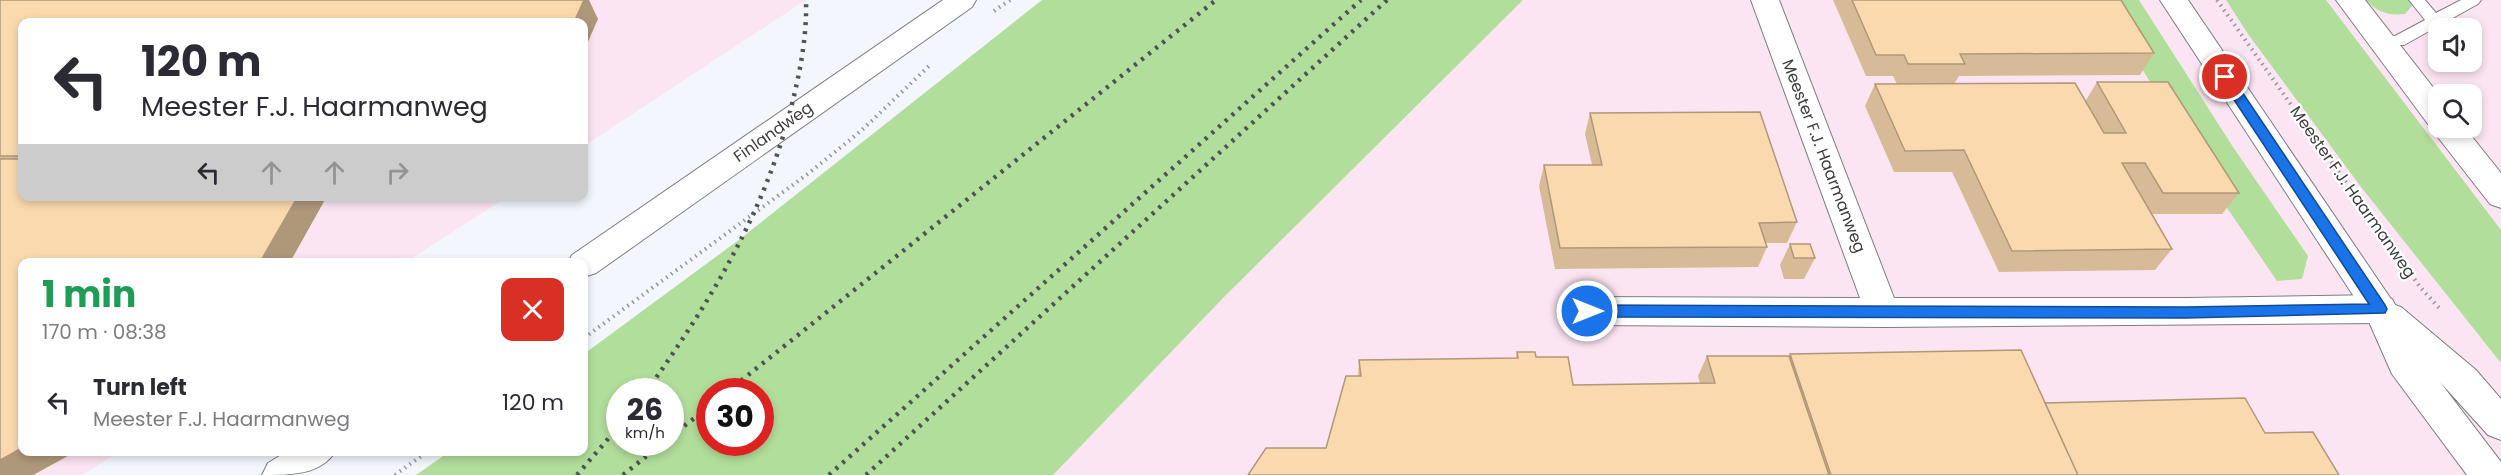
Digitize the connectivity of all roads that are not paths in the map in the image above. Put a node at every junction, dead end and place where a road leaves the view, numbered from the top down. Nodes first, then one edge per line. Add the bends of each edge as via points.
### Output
1 (962, 0) edge
2 (1765, 0) edge
3 (2174, 0) edge
4 (2350, 0) edge
5 (2417, 0) edge
6 (2473, 0) edge
7 (2450, 5) edge
8 (2432, 18) edge
9 (2437, 18) edge
10 (2428, 24) edge
11 (2381, 41) junction
12 (2428, 102) edge
13 (2456, 138) edge
14 (2501, 196) edge
15 (588, 261) edge
16 (2380, 309) junction
17 (1587, 311) dead end
18 (1883, 313) junction
19 (2501, 424) edge
20 (310, 456) edge
21 (282, 475) edge
22 (2488, 475) edge

1 - 15 street, Finlandweg
2 - 18 street, Meester F.J. Haarmanweg
3 - 16 street
4 - 11 street
5 - 8 lane
6 - 7 lane
7 - 9 lane
10 - 11 lane via 2398,41
11 - 12 street
13 - 14 street
16 - 18 street
16 - 19 street via 2463,381
16 - 22 street via 2405,364
17 - 18 street
20 - 21 street

